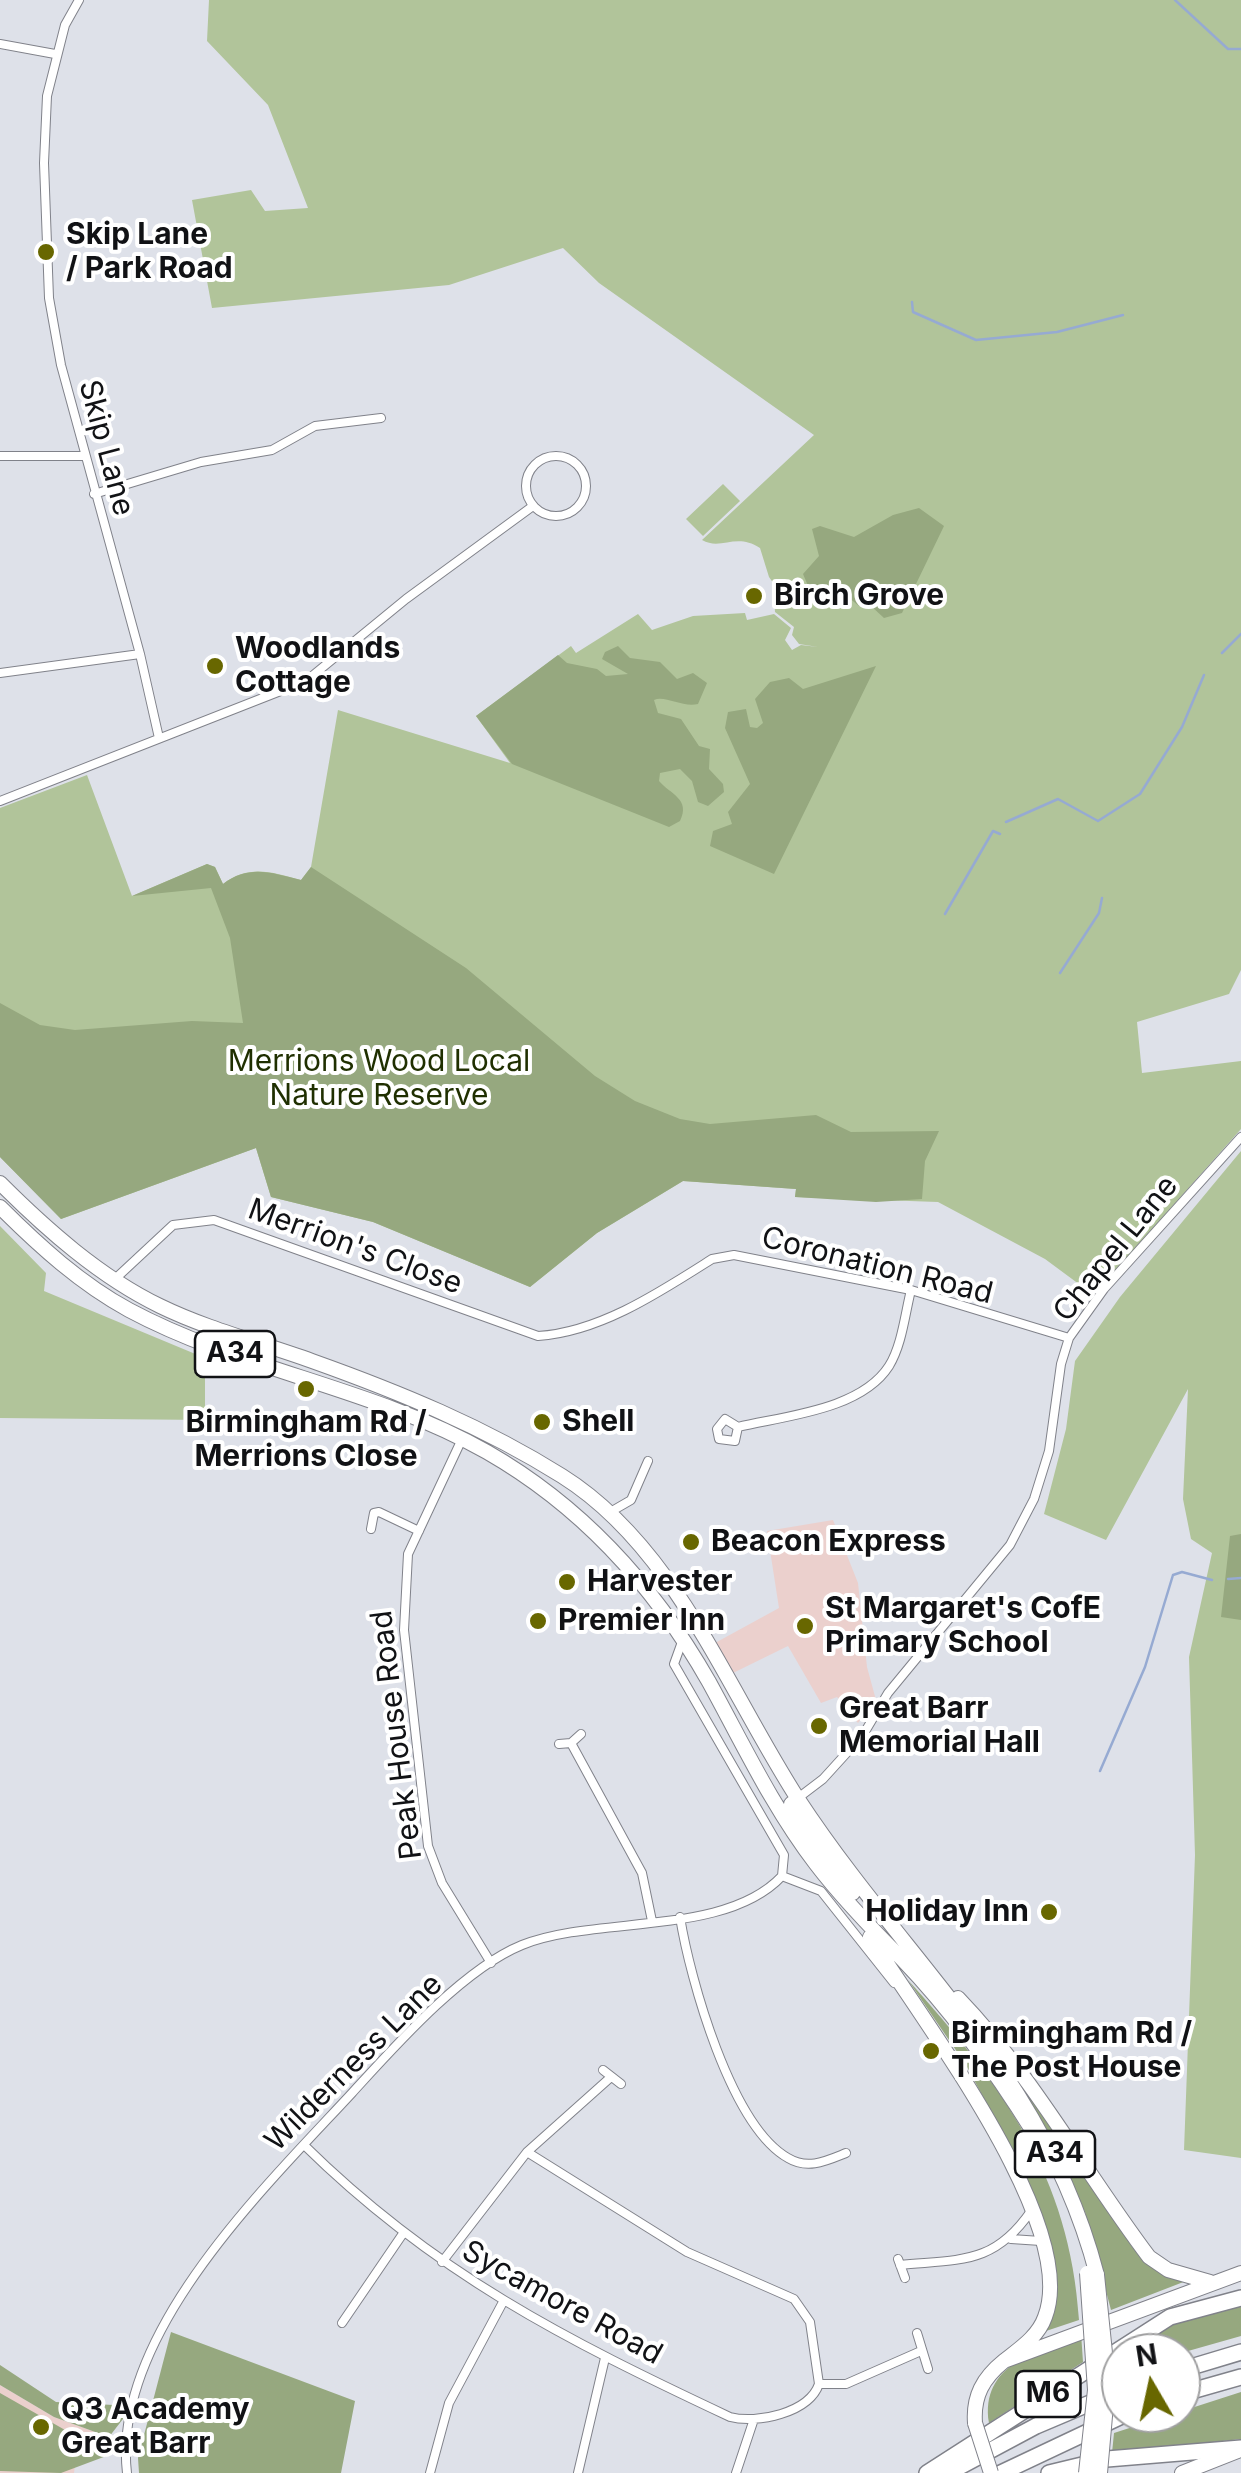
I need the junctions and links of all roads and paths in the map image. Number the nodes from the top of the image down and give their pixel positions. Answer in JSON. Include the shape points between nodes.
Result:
{"nodes":[{"id":1,"x":79,"y":0,"type":"edge"},
{"id":2,"x":0,"y":44,"type":"edge"},
{"id":3,"x":56,"y":54,"type":"junction"},
{"id":4,"x":381,"y":418,"type":"dead end"},
{"id":5,"x":0,"y":456,"type":"edge"},
{"id":6,"x":84,"y":456,"type":"junction"},
{"id":7,"x":94,"y":494,"type":"junction"},
{"id":8,"x":533,"y":506,"type":"junction"},
{"id":9,"x":140,"y":654,"type":"junction"},
{"id":10,"x":0,"y":673,"type":"edge"},
{"id":11,"x":159,"y":738,"type":"junction"},
{"id":12,"x":0,"y":801,"type":"edge"},
{"id":13,"x":1241,"y":1136,"type":"edge"},
{"id":14,"x":0,"y":1183,"type":"edge"},
{"id":15,"x":0,"y":1208,"type":"edge"},
{"id":16,"x":111,"y":1276,"type":"junction"},
{"id":17,"x":96,"y":1288,"type":"junction"},
{"id":18,"x":131,"y":1289,"type":"junction"},
{"id":19,"x":911,"y":1290,"type":"junction"},
{"id":20,"x":122,"y":1306,"type":"junction"},
{"id":21,"x":1043,"y":1332,"type":"junction"},
{"id":22,"x":538,"y":1336,"type":"joint"},
{"id":23,"x":1069,"y":1338,"type":"junction"},
{"id":24,"x":1064,"y":1353,"type":"junction"},
{"id":25,"x":738,"y":1427,"type":"dead end"},
{"id":26,"x":462,"y":1440,"type":"junction"},
{"id":27,"x":648,"y":1461,"type":"dead end"},
{"id":28,"x":612,"y":1511,"type":"junction"},
{"id":29,"x":624,"y":1524,"type":"junction"},
{"id":30,"x":371,"y":1529,"type":"dead end"},
{"id":31,"x":419,"y":1531,"type":"junction"},
{"id":32,"x":632,"y":1570,"type":"junction"},
{"id":33,"x":648,"y":1591,"type":"junction"},
{"id":34,"x":683,"y":1639,"type":"junction"},
{"id":35,"x":581,"y":1734,"type":"dead end"},
{"id":36,"x":572,"y":1743,"type":"junction"},
{"id":37,"x":559,"y":1744,"type":"dead end"},
{"id":38,"x":798,"y":1798,"type":"junction"},
{"id":39,"x":782,"y":1876,"type":"junction"},
{"id":40,"x":851,"y":1905,"type":"junction"},
{"id":41,"x":680,"y":1917,"type":"junction"},
{"id":42,"x":652,"y":1922,"type":"junction"},
{"id":43,"x":908,"y":1958,"type":"junction"},
{"id":44,"x":491,"y":1963,"type":"junction"},
{"id":45,"x":904,"y":1992,"type":"junction"},
{"id":46,"x":620,"y":2084,"type":"dead end"},
{"id":47,"x":304,"y":2144,"type":"junction"},
{"id":48,"x":528,"y":2152,"type":"junction"},
{"id":49,"x":846,"y":2153,"type":"dead end"},
{"id":50,"x":1031,"y":2211,"type":"junction"},
{"id":51,"x":402,"y":2235,"type":"junction"},
{"id":52,"x":1011,"y":2239,"type":"junction"},
{"id":53,"x":1041,"y":2241,"type":"junction"},
{"id":54,"x":442,"y":2262,"type":"junction"},
{"id":55,"x":1092,"y":2274,"type":"junction"},
{"id":56,"x":1241,"y":2274,"type":"edge"},
{"id":57,"x":905,"y":2278,"type":"dead end"},
{"id":58,"x":1210,"y":2282,"type":"junction"},
{"id":59,"x":1241,"y":2298,"type":"edge"},
{"id":60,"x":503,"y":2302,"type":"junction"},
{"id":61,"x":342,"y":2323,"type":"dead end"},
{"id":62,"x":917,"y":2332,"type":"dead end"},
{"id":63,"x":922,"y":2351,"type":"junction"},
{"id":64,"x":1241,"y":2352,"type":"edge"},
{"id":65,"x":605,"y":2358,"type":"junction"},
{"id":66,"x":1004,"y":2361,"type":"junction"},
{"id":67,"x":1201,"y":2364,"type":"edge"},
{"id":68,"x":928,"y":2369,"type":"dead end"},
{"id":69,"x":1241,"y":2377,"type":"edge"},
{"id":70,"x":819,"y":2384,"type":"junction"},
{"id":71,"x":1201,"y":2388,"type":"edge"},
{"id":72,"x":1101,"y":2398,"type":"edge"},
{"id":73,"x":752,"y":2422,"type":"junction"},
{"id":74,"x":1101,"y":2426,"type":"edge"},
{"id":75,"x":1241,"y":2449,"type":"edge"},
{"id":76,"x":127,"y":2473,"type":"edge"},
{"id":77,"x":430,"y":2473,"type":"edge"},
{"id":78,"x":578,"y":2473,"type":"edge"},
{"id":79,"x":736,"y":2473,"type":"edge"},
{"id":80,"x":927,"y":2473,"type":"edge"},
{"id":81,"x":948,"y":2473,"type":"edge"},
{"id":82,"x":991,"y":2473,"type":"edge"},
{"id":83,"x":1001,"y":2473,"type":"edge"},
{"id":84,"x":1049,"y":2473,"type":"edge"},
{"id":85,"x":1086,"y":2473,"type":"edge"},
{"id":86,"x":1100,"y":2473,"type":"edge"},
{"id":87,"x":1182,"y":2473,"type":"edge"}],
"edges":[{"from":1,"to":3,"type":"street","name":"Skip Lane"},
{"from":2,"to":3,"type":"street"},
{"from":3,"to":6,"type":"street","name":"Skip Lane","via":[[44,163],[49,298]]},
{"from":4,"to":7,"type":"street","via":[[315,426],[272,450],[201,462]]},
{"from":5,"to":6,"type":"street"},
{"from":6,"to":7,"type":"street","name":"Skip Lane"},
{"from":7,"to":9,"type":"street","name":"Skip Lane"},
{"from":8,"to":8,"type":"street","via":[[526,488],[538,462],[557,456],[582,470],[586,490],[569,514],[550,516]]},
{"from":8,"to":11,"type":"street","via":[[306,680]]},
{"from":9,"to":10,"type":"street"},
{"from":9,"to":11,"type":"street","name":"Skip Lane"},
{"from":11,"to":12,"type":"street"},
{"from":13,"to":23,"type":"street","name":"Chapel Lane","via":[[1104,1289]]},
{"from":14,"to":16,"type":"highway","number":"A34"},
{"from":15,"to":17,"type":"highway","number":"A34"},
{"from":16,"to":17,"type":"highway"},
{"from":16,"to":18,"type":"highway","number":"A34"},
{"from":16,"to":22,"type":"street","name":"Merrion's Close","via":[[173,1225],[214,1220]]},
{"from":17,"to":20,"type":"highway","number":"A34"},
{"from":18,"to":20,"type":"highway"},
{"from":18,"to":28,"type":"highway","number":"A34","via":[[160,1306],[465,1422]]},
{"from":19,"to":21,"type":"street","name":"Coronation Road"},
{"from":19,"to":22,"type":"street","name":"Coronation Road","via":[[734,1256],[712,1260],[594,1323]]},
{"from":19,"to":25,"type":"street","via":[[888,1367],[861,1390],[826,1407]]},
{"from":20,"to":26,"type":"highway","number":"A34"},
{"from":21,"to":23,"type":"street","name":"Coronation Road"},
{"from":21,"to":24,"type":"street","name":"Coronation Road"},
{"from":23,"to":24,"type":"street","name":"Chapel Lane"},
{"from":24,"to":38,"type":"street","name":"Chapel Lane","via":[[1049,1450],[1010,1545],[888,1692],[863,1735]]},
{"from":26,"to":31,"type":"street","name":"Peak House Road"},
{"from":26,"to":32,"type":"highway","number":"A34","via":[[546,1492]]},
{"from":27,"to":28,"type":"street","via":[[631,1500]]},
{"from":28,"to":29,"type":"highway","number":"A34"},
{"from":28,"to":32,"type":"highway","via":[[601,1522]]},
{"from":29,"to":33,"type":"highway","via":[[652,1576]]},
{"from":29,"to":38,"type":"highway","number":"A34","via":[[661,1568]]},
{"from":30,"to":31,"type":"street","via":[[380,1512]]},
{"from":31,"to":44,"type":"street","name":"Peak House Road","via":[[402,1597],[428,1846],[442,1883]]},
{"from":32,"to":33,"type":"highway","number":"A34"},
{"from":33,"to":34,"type":"highway","number":"A34"},
{"from":34,"to":39,"type":"street","via":[[674,1664],[784,1855]]},
{"from":34,"to":40,"type":"highway","number":"A34","via":[[774,1801]]},
{"from":35,"to":36,"type":"street"},
{"from":36,"to":37,"type":"street"},
{"from":36,"to":42,"type":"street","via":[[642,1873]]},
{"from":38,"to":43,"type":"highway","number":"A34"},
{"from":39,"to":41,"type":"street","name":"Wilderness Lane","via":[[742,1902]]},
{"from":39,"to":45,"type":"street","via":[[822,1890]]},
{"from":40,"to":43,"type":"highway","number":"A34"},
{"from":40,"to":45,"type":"highway"},
{"from":41,"to":42,"type":"street","name":"Wilderness Lane"},
{"from":41,"to":49,"type":"street","via":[[702,2010],[754,2123],[789,2160],[814,2166]]},
{"from":42,"to":44,"type":"street","name":"Wilderness Lane","via":[[548,1937]]},
{"from":43,"to":45,"type":"highway"},
{"from":43,"to":55,"type":"highway","number":"A34","via":[[1038,2141]]},
{"from":43,"to":58,"type":"highway","via":[[997,2038],[1149,2257]]},
{"from":44,"to":47,"type":"street","name":"Wilderness Lane","via":[[428,2014]]},
{"from":45,"to":50,"type":"highway","via":[[985,2111]]},
{"from":46,"to":48,"type":"street","via":[[607,2074]]},
{"from":47,"to":51,"type":"street","name":"Sycamore Road"},
{"from":47,"to":76,"type":"street","name":"Wilderness Lane","via":[[222,2236],[169,2319],[130,2414]]},
{"from":48,"to":54,"type":"street"},
{"from":48,"to":70,"type":"street","via":[[688,2252],[794,2299],[810,2322]]},
{"from":50,"to":52,"type":"street"},
{"from":50,"to":53,"type":"highway"},
{"from":51,"to":54,"type":"street","name":"Sycamore Road"},
{"from":51,"to":61,"type":"street"},
{"from":52,"to":53,"type":"street"},
{"from":52,"to":57,"type":"street","via":[[980,2256],[899,2262]]},
{"from":53,"to":66,"type":"highway","via":[[1050,2294],[1046,2316]]},
{"from":54,"to":60,"type":"street","name":"Sycamore Road"},
{"from":55,"to":85,"type":"highway","number":"A34","bridge":true,"via":[[1094,2390]]},
{"from":55,"to":86,"type":"highway","number":"A34","bridge":true,"via":[[1108,2382]]},
{"from":56,"to":58,"type":"highway"},
{"from":58,"to":66,"type":"highway"},
{"from":59,"to":80,"type":"highway","number":"M6","via":[[1170,2317]]},
{"from":60,"to":65,"type":"street","name":"Sycamore Road"},
{"from":60,"to":77,"type":"street","via":[[455,2389]]},
{"from":62,"to":63,"type":"street"},
{"from":63,"to":68,"type":"street"},
{"from":63,"to":70,"type":"street","via":[[846,2384]]},
{"from":64,"to":67,"type":"highway"},
{"from":65,"to":73,"type":"street","name":"Sycamore Road"},
{"from":65,"to":78,"type":"street"},
{"from":66,"to":82,"type":"highway","bridge":true,"via":[[984,2380],[976,2401],[975,2423]]},
{"from":69,"to":71,"type":"highway"},
{"from":70,"to":73,"type":"street","via":[[810,2400]]},
{"from":72,"to":81,"type":"highway","number":"M6"},
{"from":73,"to":79,"type":"street"},
{"from":74,"to":83,"type":"highway","number":"M6"},
{"from":75,"to":84,"type":"highway","via":[[1107,2459]]},
{"from":75,"to":87,"type":"highway"}]}
